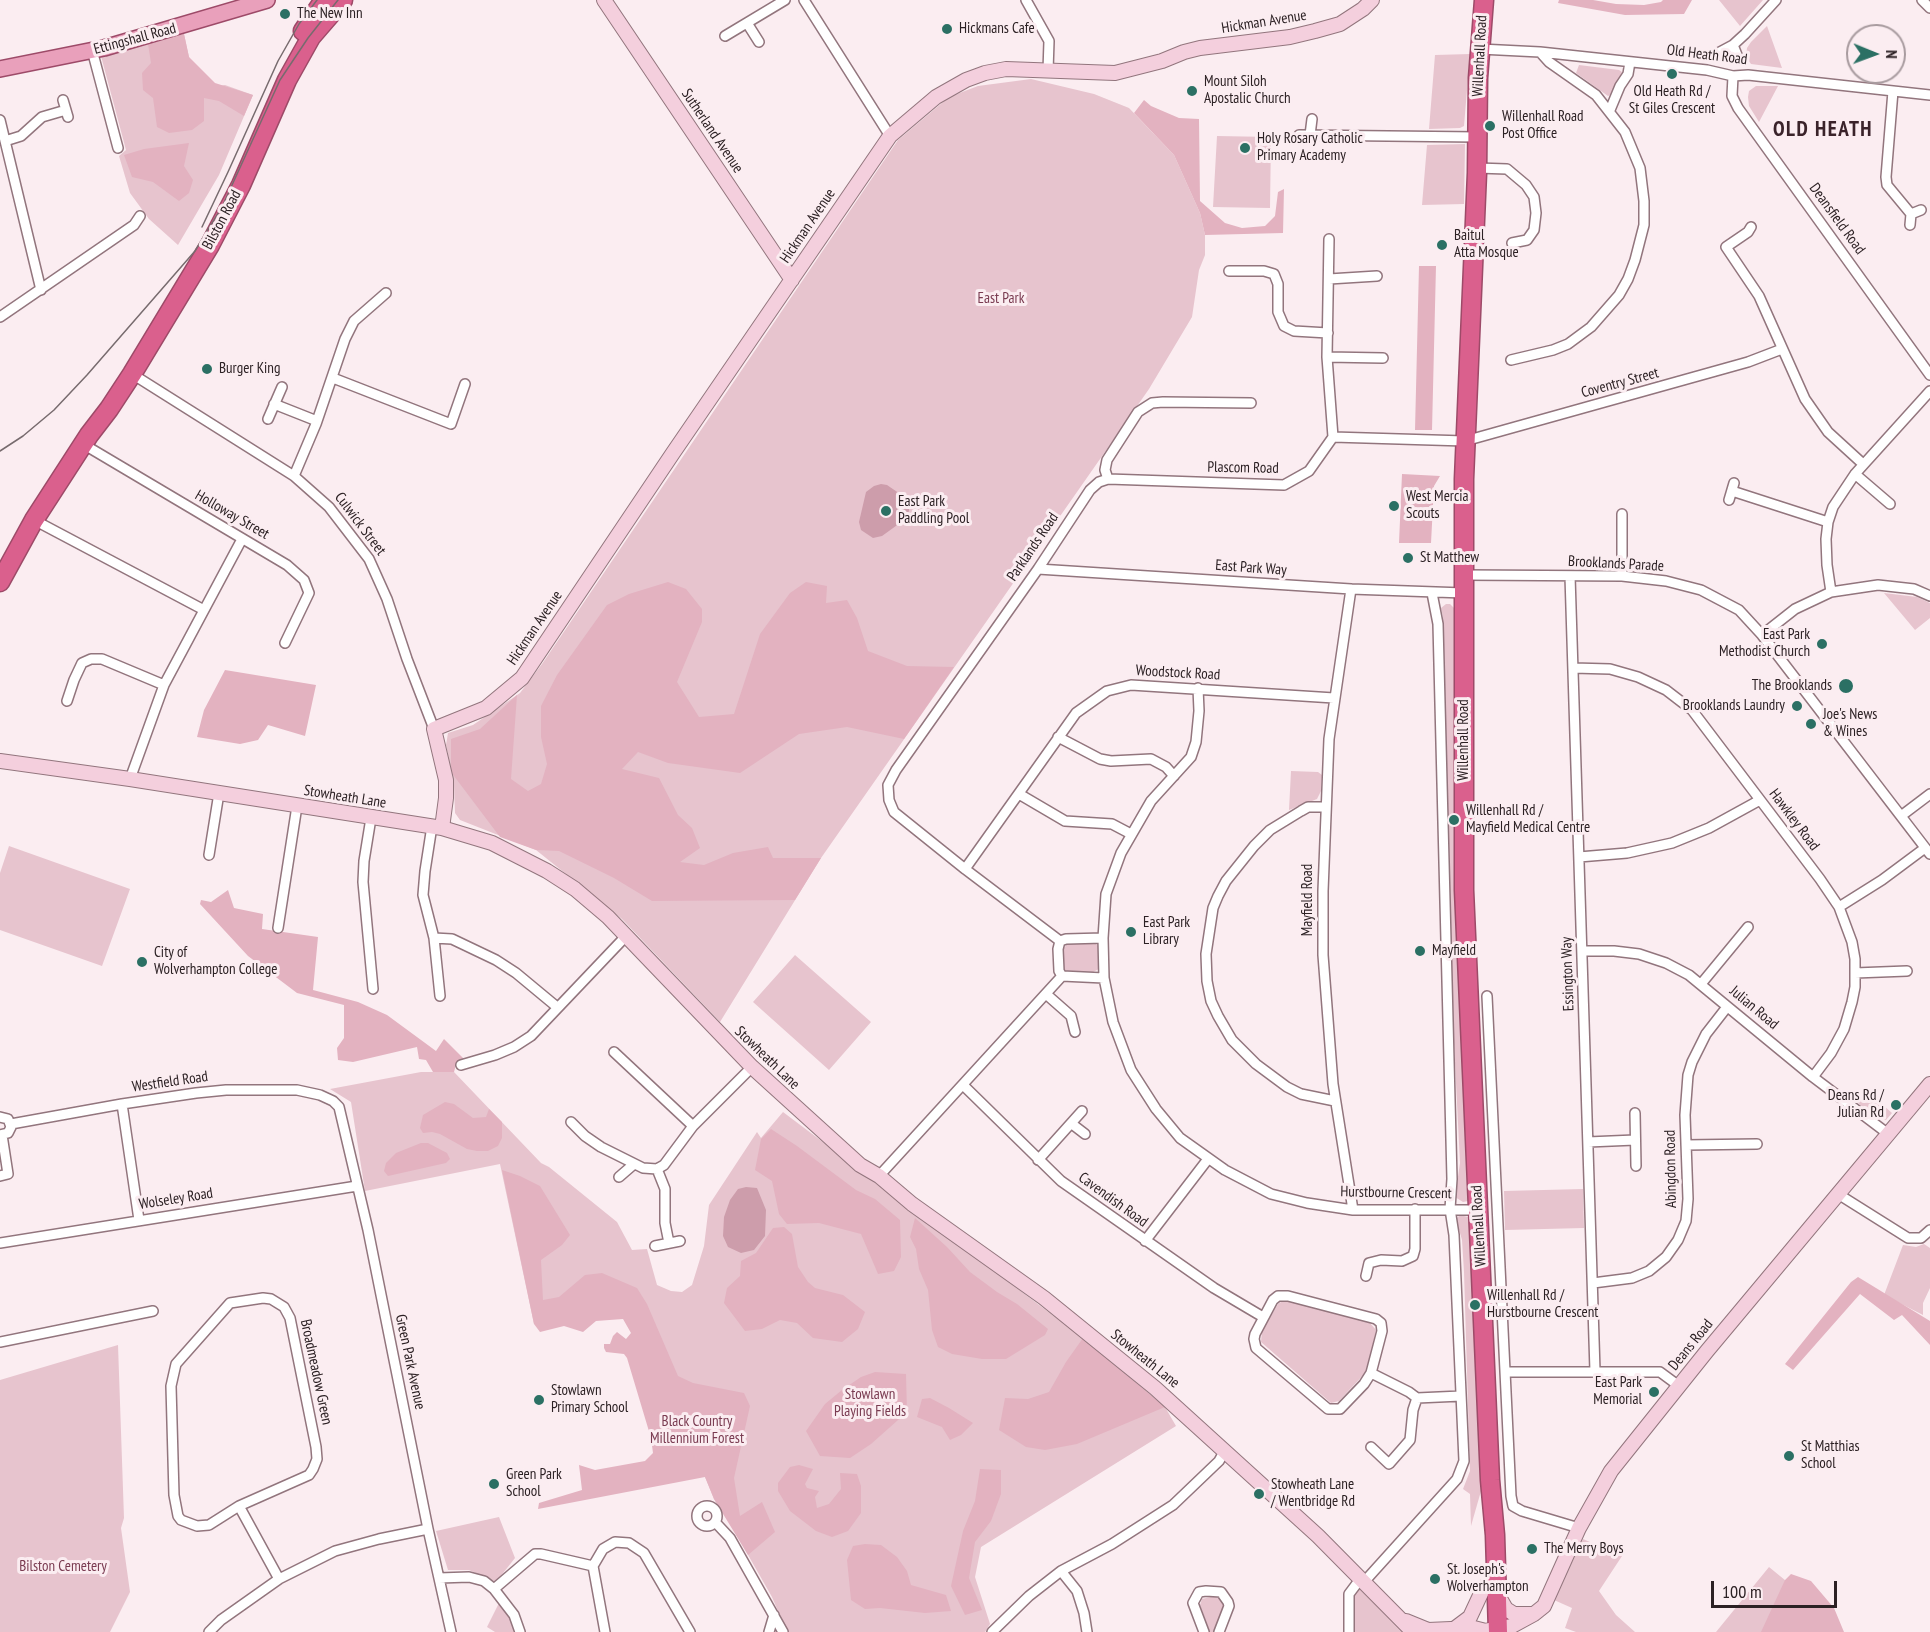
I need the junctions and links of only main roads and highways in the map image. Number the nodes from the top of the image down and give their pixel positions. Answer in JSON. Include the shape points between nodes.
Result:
{"nodes":[{"id":1,"x":267,"y":0,"type":"edge"},
{"id":2,"x":1484,"y":0,"type":"edge"},
{"id":3,"x":329,"y":3,"type":"edge"},
{"id":4,"x":0,"y":69,"type":"edge"},
{"id":5,"x":0,"y":582,"type":"edge"},
{"id":6,"x":1489,"y":1631,"type":"edge"}],
"edges":[{"from":1,"to":4,"type":"main road","name":"Ettingshall Road","via":[[92,50]]},
{"from":2,"to":6,"type":"highway","name":"Willenhall Road","via":[[1465,441],[1464,890],[1479,1029],[1478,1210],[1496,1535]]},
{"from":3,"to":5,"type":"highway","name":"Bilston Road","via":[[285,63],[234,175],[177,285]]}]}
